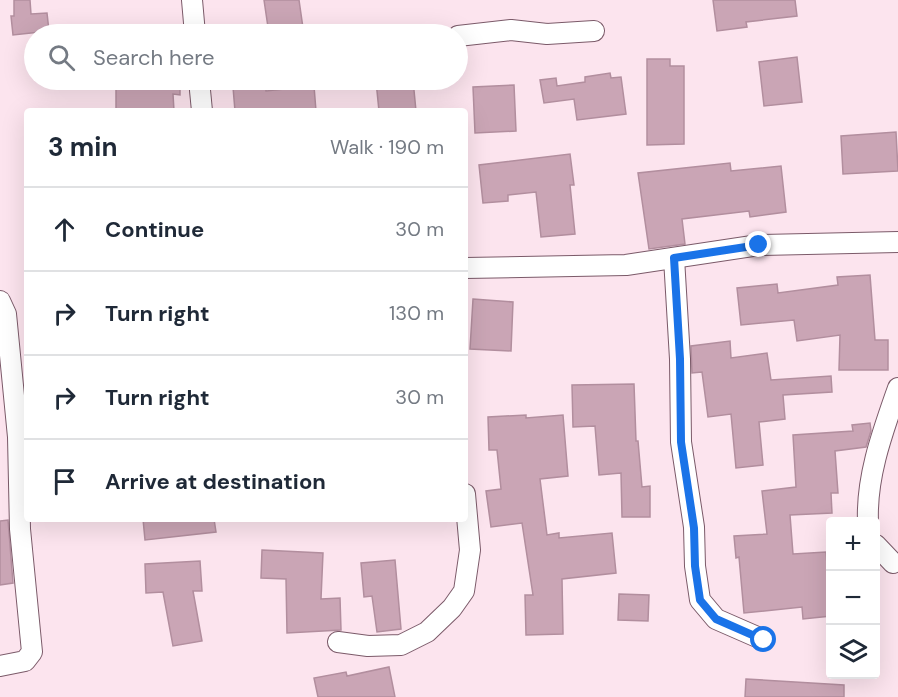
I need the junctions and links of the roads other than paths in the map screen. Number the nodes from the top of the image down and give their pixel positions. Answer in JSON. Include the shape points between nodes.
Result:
{"nodes":[{"id":1,"x":192,"y":0,"type":"edge"},
{"id":2,"x":194,"y":24,"type":"edge"},
{"id":3,"x":594,"y":31,"type":"dead end"},
{"id":4,"x":468,"y":35,"type":"edge"},
{"id":5,"x":200,"y":90,"type":"edge"},
{"id":6,"x":202,"y":108,"type":"edge"},
{"id":7,"x":898,"y":242,"type":"edge"},
{"id":8,"x":674,"y":258,"type":"junction"},
{"id":9,"x":468,"y":268,"type":"edge"},
{"id":10,"x":0,"y":301,"type":"edge"},
{"id":11,"x":898,"y":388,"type":"edge"},
{"id":12,"x":868,"y":517,"type":"edge"},
{"id":13,"x":468,"y":522,"type":"edge"},
{"id":14,"x":880,"y":550,"type":"edge"},
{"id":15,"x":893,"y":563,"type":"dead end"},
{"id":16,"x":764,"y":640,"type":"dead end"},
{"id":17,"x":339,"y":642,"type":"dead end"},
{"id":18,"x":0,"y":666,"type":"edge"}],
"edges":[{"from":1,"to":2,"type":"street"},
{"from":3,"to":4,"type":"street","via":[[547,34],[511,30]]},
{"from":5,"to":6,"type":"street"},
{"from":7,"to":8,"type":"street","via":[[759,245]]},
{"from":8,"to":9,"type":"street","via":[[626,265]]},
{"from":8,"to":16,"type":"street","via":[[681,442],[700,600],[716,619]]},
{"from":10,"to":18,"type":"street","via":[[6,314],[18,437],[20,529],[32,652],[25,661]]},
{"from":11,"to":12,"type":"street","via":[[872,474]]},
{"from":13,"to":17,"type":"street","via":[[470,550],[464,591],[427,632],[402,645]]},
{"from":14,"to":15,"type":"street"}]}
